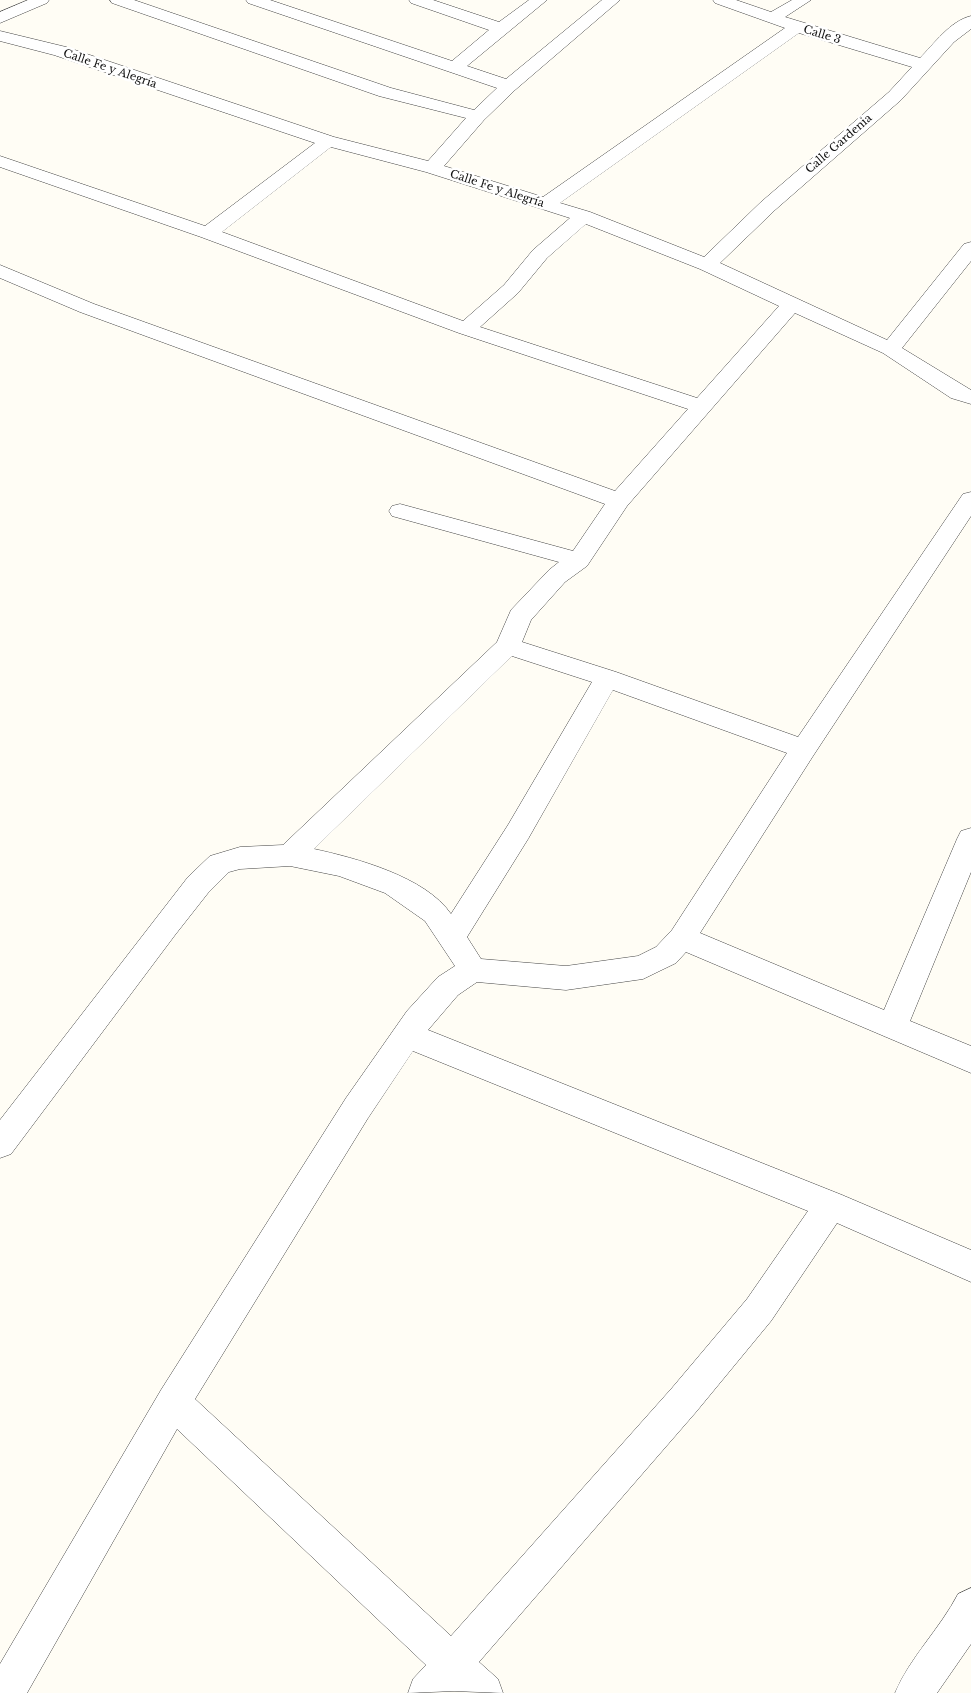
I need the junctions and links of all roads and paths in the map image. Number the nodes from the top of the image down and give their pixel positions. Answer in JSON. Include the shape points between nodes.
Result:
{"nodes":[{"id":1,"x":41,"y":0,"type":"edge"},
{"id":2,"x":118,"y":0,"type":"edge"},
{"id":3,"x":254,"y":0,"type":"edge"},
{"id":4,"x":417,"y":0,"type":"edge"},
{"id":5,"x":539,"y":0,"type":"edge"},
{"id":6,"x":612,"y":0,"type":"edge"},
{"id":7,"x":721,"y":0,"type":"edge"},
{"id":8,"x":803,"y":0,"type":"edge"},
{"id":9,"x":0,"y":18,"type":"edge"},
{"id":10,"x":773,"y":18,"type":"junction"},
{"id":11,"x":971,"y":21,"type":"edge"},
{"id":12,"x":797,"y":27,"type":"junction"},
{"id":13,"x":501,"y":28,"type":"junction"},
{"id":14,"x":0,"y":36,"type":"edge"},
{"id":15,"x":924,"y":65,"type":"junction"},
{"id":16,"x":456,"y":67,"type":"junction"},
{"id":17,"x":509,"y":86,"type":"junction"},
{"id":18,"x":478,"y":116,"type":"junction"},
{"id":19,"x":328,"y":142,"type":"junction"},
{"id":20,"x":0,"y":161,"type":"edge"},
{"id":21,"x":432,"y":168,"type":"junction"},
{"id":22,"x":546,"y":204,"type":"junction"},
{"id":23,"x":583,"y":216,"type":"junction"},
{"id":24,"x":208,"y":233,"type":"junction"},
{"id":25,"x":971,"y":248,"type":"edge"},
{"id":26,"x":706,"y":265,"type":"junction"},
{"id":27,"x":0,"y":271,"type":"edge"},
{"id":28,"x":791,"y":305,"type":"junction"},
{"id":29,"x":466,"y":329,"type":"junction"},
{"id":30,"x":890,"y":349,"type":"junction"},
{"id":31,"x":971,"y":398,"type":"edge"},
{"id":32,"x":702,"y":406,"type":"junction"},
{"id":33,"x":971,"y":499,"type":"edge"},
{"id":34,"x":619,"y":501,"type":"junction"},
{"id":35,"x":400,"y":511,"type":"dead end"},
{"id":36,"x":579,"y":560,"type":"junction"},
{"id":37,"x":508,"y":646,"type":"junction"},
{"id":38,"x":607,"y":678,"type":"junction"},
{"id":39,"x":804,"y":749,"type":"junction"},
{"id":40,"x":971,"y":838,"type":"edge"},
{"id":41,"x":290,"y":855,"type":"junction"},
{"id":42,"x":452,"y":937,"type":"junction"},
{"id":43,"x":682,"y":938,"type":"junction"},
{"id":44,"x":473,"y":970,"type":"junction"},
{"id":45,"x":892,"y":1027,"type":"junction"},
{"id":46,"x":407,"y":1035,"type":"junction"},
{"id":47,"x":971,"y":1060,"type":"edge"},
{"id":48,"x":0,"y":1144,"type":"edge"},
{"id":49,"x":831,"y":1205,"type":"junction"},
{"id":50,"x":971,"y":1266,"type":"edge"},
{"id":51,"x":173,"y":1402,"type":"junction"},
{"id":52,"x":971,"y":1607,"type":"edge"},
{"id":53,"x":452,"y":1663,"type":"junction"},
{"id":54,"x":5,"y":1693,"type":"edge"},
{"id":55,"x":427,"y":1693,"type":"edge"},
{"id":56,"x":484,"y":1693,"type":"edge"},
{"id":57,"x":914,"y":1693,"type":"edge"}],
"edges":[{"from":1,"to":9,"type":"street"},
{"from":2,"to":18,"type":"street","via":[[385,92]]},
{"from":3,"to":16,"type":"street"},
{"from":4,"to":13,"type":"street"},
{"from":5,"to":13,"type":"street"},
{"from":6,"to":17,"type":"street"},
{"from":7,"to":10,"type":"street","name":"Calle 3"},
{"from":8,"to":10,"type":"street"},
{"from":10,"to":12,"type":"street","name":"Calle 3"},
{"from":11,"to":15,"type":"street","name":"Calle Gardenia","via":[[948,38]]},
{"from":12,"to":15,"type":"street","name":"Calle 3"},
{"from":12,"to":22,"type":"street"},
{"from":13,"to":16,"type":"street"},
{"from":14,"to":19,"type":"street","name":"Calle Fe y Alegría","via":[[60,51]]},
{"from":15,"to":26,"type":"street","name":"Calle Gardenia","via":[[895,96]]},
{"from":16,"to":17,"type":"street"},
{"from":17,"to":18,"type":"street"},
{"from":18,"to":21,"type":"street"},
{"from":19,"to":21,"type":"street","name":"Calle Fe y Alegría"},
{"from":19,"to":24,"type":"street"},
{"from":20,"to":24,"type":"street"},
{"from":21,"to":22,"type":"street","name":"Calle Fe y Alegría"},
{"from":22,"to":23,"type":"street","name":"Calle Fe y Alegría"},
{"from":23,"to":26,"type":"street","name":"Calle Fe y Alegría"},
{"from":23,"to":29,"type":"street","via":[[540,254],[512,289]]},
{"from":24,"to":29,"type":"street"},
{"from":25,"to":30,"type":"street"},
{"from":26,"to":28,"type":"street","name":"Calle Fe y Alegría"},
{"from":27,"to":34,"type":"street","via":[[87,308]]},
{"from":28,"to":30,"type":"street","name":"Calle Fe y Alegría"},
{"from":28,"to":32,"type":"street"},
{"from":29,"to":32,"type":"street"},
{"from":30,"to":31,"type":"street","name":"Calle Fe y Alegría"},
{"from":32,"to":34,"type":"street"},
{"from":33,"to":39,"type":"street"},
{"from":34,"to":36,"type":"street"},
{"from":35,"to":36,"type":"street"},
{"from":36,"to":37,"type":"street","via":[[557,576],[520,616]]},
{"from":37,"to":38,"type":"street"},
{"from":37,"to":41,"type":"street"},
{"from":38,"to":39,"type":"street"},
{"from":38,"to":42,"type":"street","via":[[518,832]]},
{"from":39,"to":43,"type":"street"},
{"from":40,"to":45,"type":"street"},
{"from":41,"to":42,"type":"street","via":[[341,866],[395,885],[435,913]]},
{"from":41,"to":48,"type":"street","via":[[240,858],[220,864],[198,885]]},
{"from":42,"to":44,"type":"street"},
{"from":43,"to":44,"type":"street","via":[[666,955],[643,966],[609,972],[566,978]]},
{"from":43,"to":45,"type":"street"},
{"from":44,"to":46,"type":"street","via":[[448,986]]},
{"from":45,"to":47,"type":"street"},
{"from":46,"to":49,"type":"street"},
{"from":46,"to":51,"type":"street","via":[[357,1108]]},
{"from":49,"to":50,"type":"street"},
{"from":49,"to":53,"type":"street","via":[[760,1310]]},
{"from":51,"to":53,"type":"street"},
{"from":51,"to":54,"type":"street"},
{"from":52,"to":57,"type":"street"},
{"from":53,"to":55,"type":"street"},
{"from":53,"to":56,"type":"street"}]}
